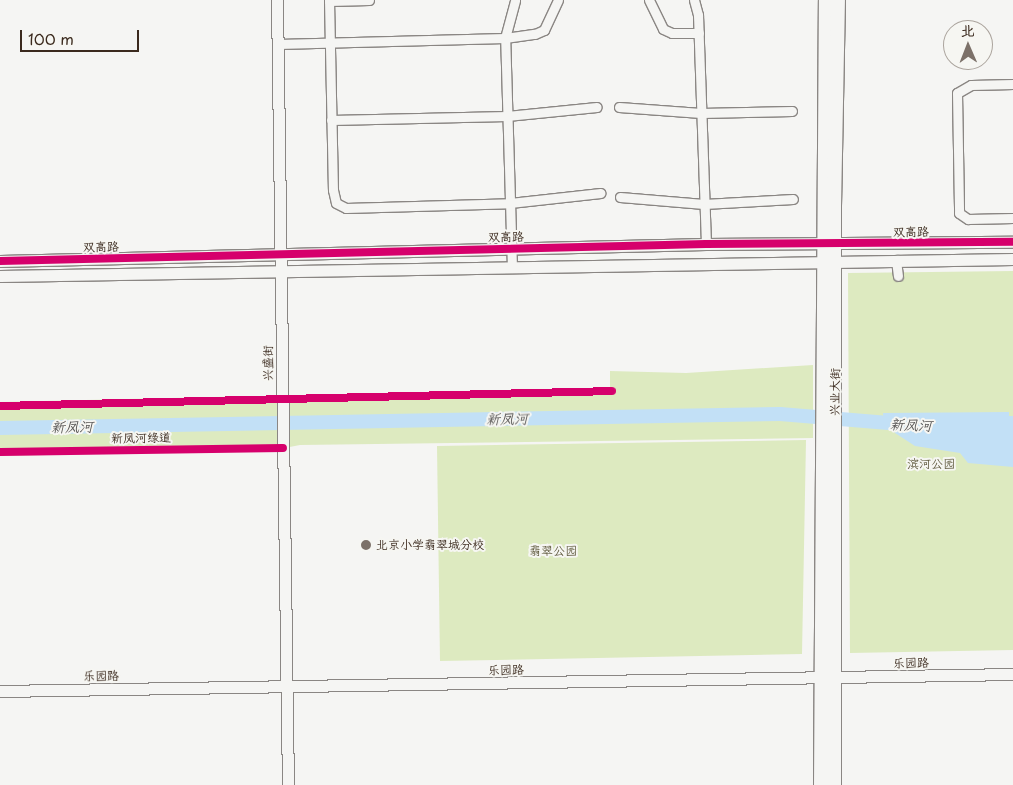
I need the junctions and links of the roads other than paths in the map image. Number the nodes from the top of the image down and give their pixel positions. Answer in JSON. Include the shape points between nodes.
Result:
{"nodes":[{"id":1,"x":277,"y":0,"type":"edge"},
{"id":2,"x":329,"y":0,"type":"edge"},
{"id":3,"x":369,"y":0,"type":"edge"},
{"id":4,"x":514,"y":0,"type":"edge"},
{"id":5,"x":558,"y":0,"type":"edge"},
{"id":6,"x":648,"y":0,"type":"edge"},
{"id":7,"x":694,"y":0,"type":"edge"},
{"id":8,"x":826,"y":0,"type":"edge"},
{"id":9,"x":838,"y":0,"type":"edge"},
{"id":10,"x":699,"y":33,"type":"junction"},
{"id":11,"x":505,"y":38,"type":"junction"},
{"id":12,"x":330,"y":43,"type":"junction"},
{"id":13,"x":278,"y":44,"type":"junction"},
{"id":14,"x":1013,"y":84,"type":"edge"},
{"id":15,"x":597,"y":107,"type":"dead end"},
{"id":16,"x":619,"y":107,"type":"dead end"},
{"id":17,"x":792,"y":111,"type":"dead end"},
{"id":18,"x":701,"y":113,"type":"junction"},
{"id":19,"x":507,"y":116,"type":"junction"},
{"id":20,"x":331,"y":120,"type":"junction"},
{"id":21,"x":600,"y":194,"type":"dead end"},
{"id":22,"x":620,"y":198,"type":"dead end"},
{"id":23,"x":793,"y":199,"type":"dead end"},
{"id":24,"x":510,"y":203,"type":"junction"},
{"id":25,"x":704,"y":204,"type":"junction"},
{"id":26,"x":1013,"y":218,"type":"edge"},
{"id":27,"x":1013,"y":242,"type":"edge"},
{"id":28,"x":706,"y":244,"type":"junction"},
{"id":29,"x":829,"y":244,"type":"junction"},
{"id":30,"x":512,"y":248,"type":"junction"},
{"id":31,"x":281,"y":254,"type":"junction"},
{"id":32,"x":1013,"y":259,"type":"edge"},
{"id":33,"x":896,"y":260,"type":"junction"},
{"id":34,"x":0,"y":261,"type":"edge"},
{"id":35,"x":830,"y":261,"type":"junction"},
{"id":36,"x":512,"y":268,"type":"junction"},
{"id":37,"x":281,"y":272,"type":"junction"},
{"id":38,"x":0,"y":276,"type":"edge"},
{"id":39,"x":898,"y":276,"type":"dead end"},
{"id":40,"x":1013,"y":674,"type":"edge"},
{"id":41,"x":829,"y":678,"type":"junction"},
{"id":42,"x":286,"y":688,"type":"junction"},
{"id":43,"x":0,"y":691,"type":"edge"},
{"id":44,"x":288,"y":785,"type":"edge"},
{"id":45,"x":821,"y":785,"type":"edge"},
{"id":46,"x":834,"y":785,"type":"edge"}],
"edges":[{"from":1,"to":13,"type":"street","name":"兴盛街"},
{"from":2,"to":3,"type":"street"},
{"from":2,"to":12,"type":"street"},
{"from":4,"to":11,"type":"street"},
{"from":5,"to":11,"type":"street","via":[[544,30]]},
{"from":6,"to":10,"type":"street","via":[[663,29],[672,33]]},
{"from":7,"to":10,"type":"street"},
{"from":8,"to":29,"type":"main road","name":"兴业大街"},
{"from":9,"to":29,"type":"main road","name":"兴业大街"},
{"from":10,"to":18,"type":"street"},
{"from":11,"to":12,"type":"street"},
{"from":11,"to":19,"type":"street"},
{"from":12,"to":13,"type":"street"},
{"from":12,"to":20,"type":"street"},
{"from":13,"to":31,"type":"street","name":"兴盛街"},
{"from":14,"to":26,"type":"street","via":[[971,85],[958,93],[959,213],[968,219]]},
{"from":15,"to":19,"type":"street"},
{"from":16,"to":18,"type":"street"},
{"from":17,"to":18,"type":"street"},
{"from":18,"to":25,"type":"street"},
{"from":19,"to":20,"type":"street"},
{"from":19,"to":24,"type":"street"},
{"from":20,"to":24,"type":"street","via":[[332,190],[336,204],[346,208]]},
{"from":21,"to":24,"type":"street"},
{"from":22,"to":25,"type":"street"},
{"from":23,"to":25,"type":"street"},
{"from":24,"to":30,"type":"street"},
{"from":25,"to":28,"type":"street"},
{"from":27,"to":29,"type":"street","name":"双高路"},
{"from":28,"to":29,"type":"street","name":"双高路"},
{"from":28,"to":30,"type":"street","name":"双高路"},
{"from":29,"to":35,"type":"main road","name":"兴业大街"},
{"from":30,"to":31,"type":"street","name":"双高路"},
{"from":30,"to":36,"type":"street"},
{"from":31,"to":34,"type":"street","name":"双高路"},
{"from":31,"to":37,"type":"street","name":"兴盛街"},
{"from":32,"to":33,"type":"street"},
{"from":33,"to":35,"type":"street"},
{"from":33,"to":39,"type":"street"},
{"from":35,"to":36,"type":"street"},
{"from":35,"to":41,"type":"main road","name":"兴业大街"},
{"from":36,"to":37,"type":"street"},
{"from":37,"to":38,"type":"street"},
{"from":37,"to":42,"type":"street","name":"兴盛街"},
{"from":40,"to":41,"type":"street","name":"乐园路"},
{"from":41,"to":42,"type":"street","name":"乐园路"},
{"from":41,"to":45,"type":"main road","name":"兴业大街"},
{"from":41,"to":46,"type":"main road","name":"兴业大街"},
{"from":42,"to":43,"type":"street","name":"乐园路"},
{"from":42,"to":44,"type":"street","name":"兴盛街"}]}
